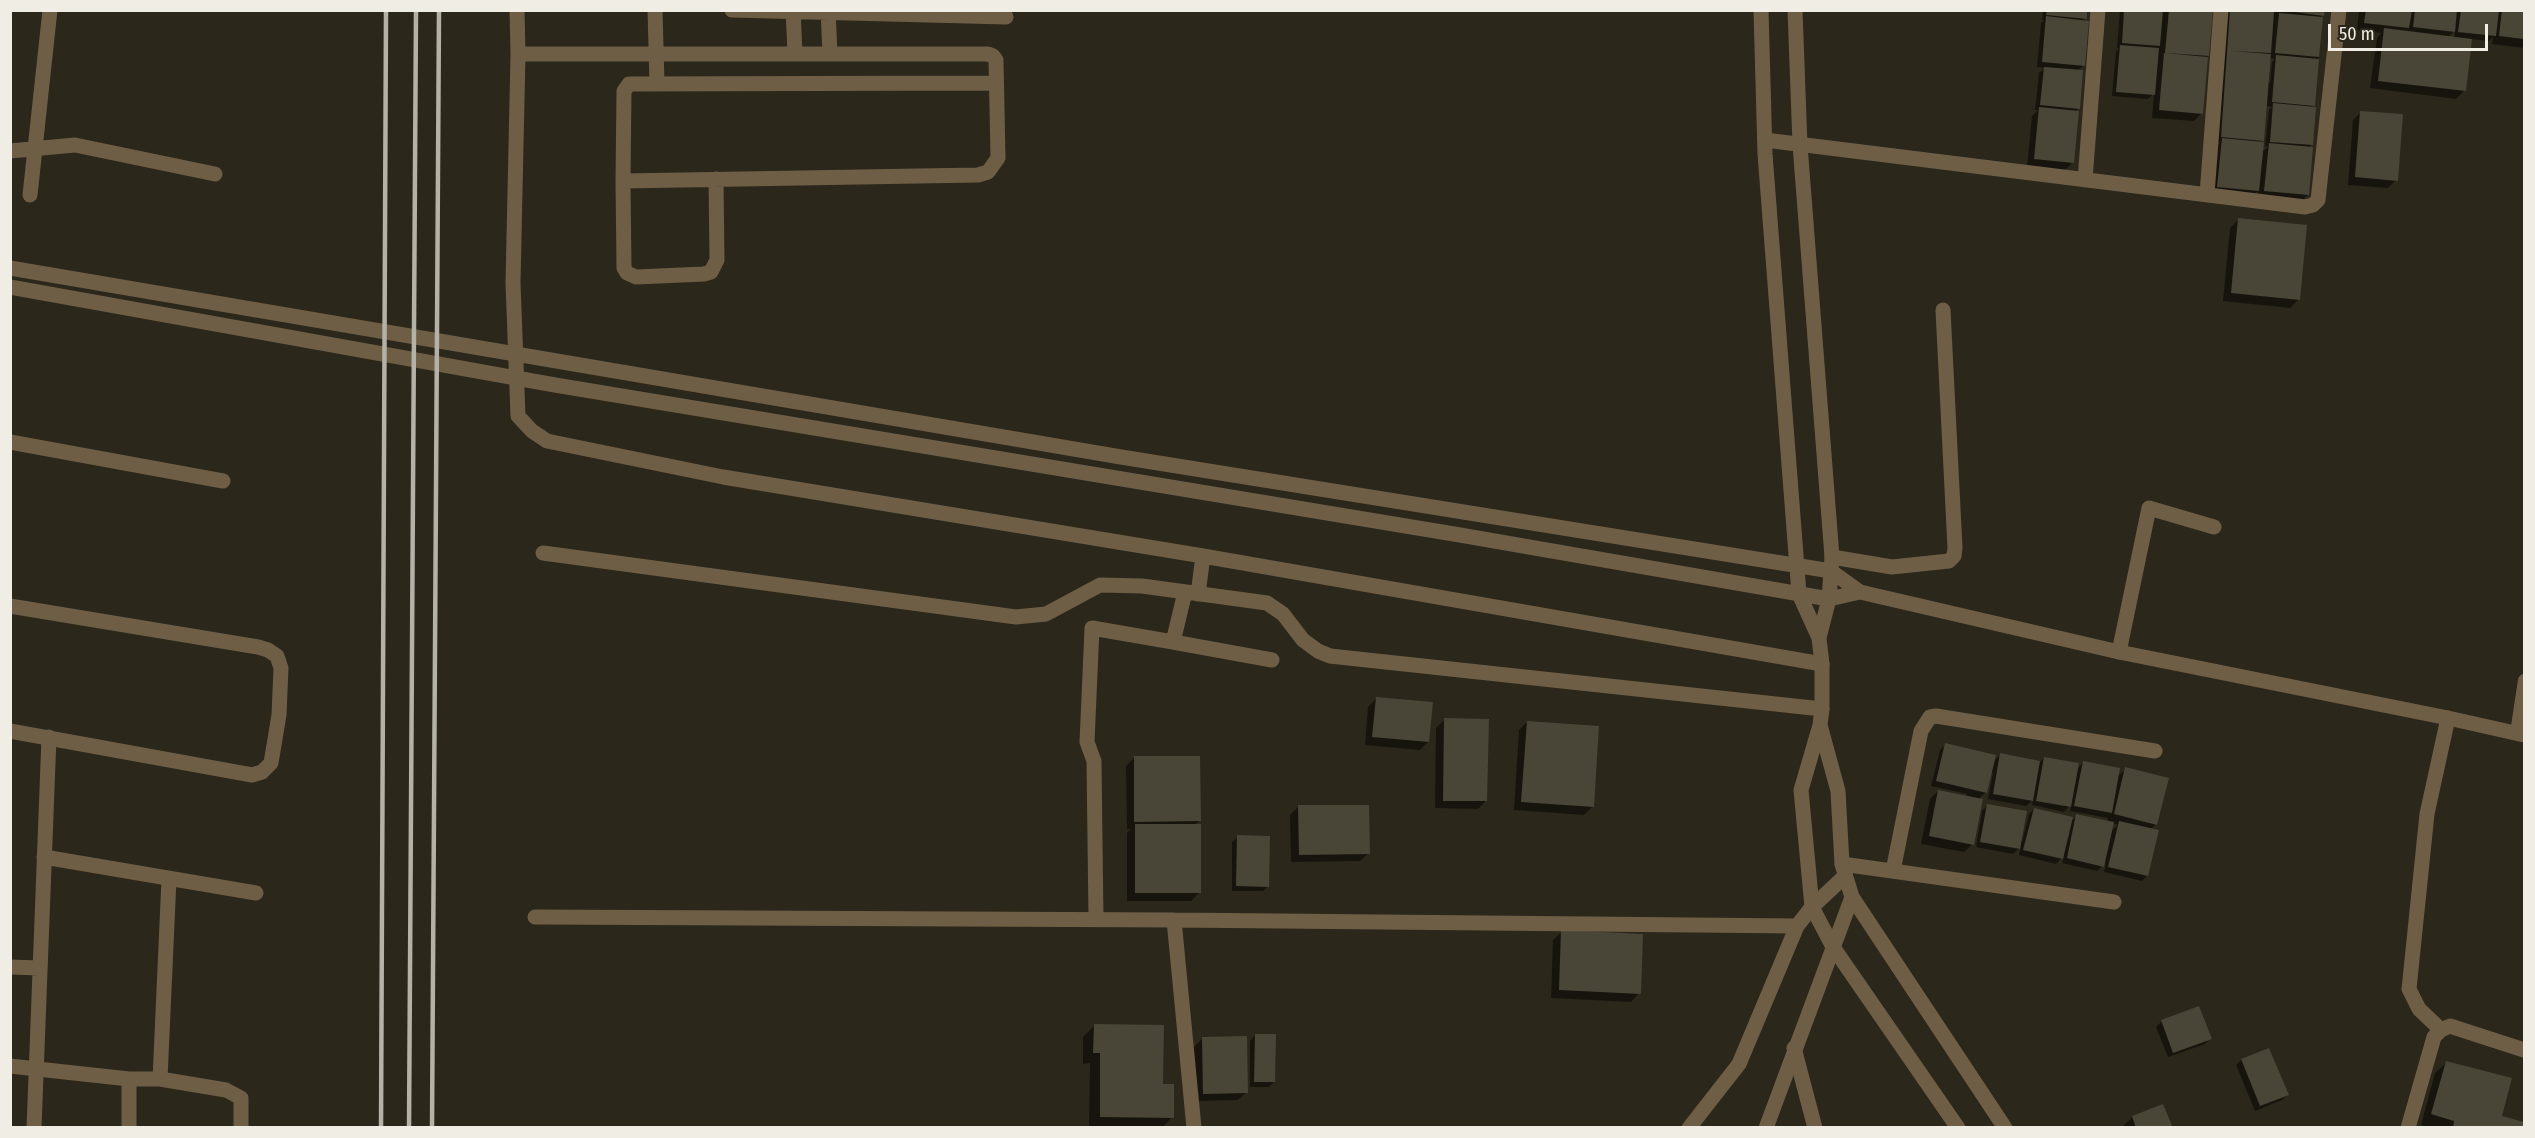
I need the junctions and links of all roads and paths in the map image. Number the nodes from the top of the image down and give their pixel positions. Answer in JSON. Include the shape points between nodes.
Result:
{"nodes":[{"id":1,"x":50,"y":10,"type":"edge"},
{"id":2,"x":517,"y":10,"type":"edge"},
{"id":3,"x":655,"y":10,"type":"edge"},
{"id":4,"x":732,"y":10,"type":"edge"},
{"id":5,"x":1761,"y":10,"type":"edge"},
{"id":6,"x":1795,"y":10,"type":"edge"},
{"id":7,"x":2098,"y":10,"type":"edge"},
{"id":8,"x":2221,"y":10,"type":"edge"},
{"id":9,"x":2339,"y":10,"type":"edge"},
{"id":10,"x":793,"y":11,"type":"edge"},
{"id":11,"x":828,"y":12,"type":"edge"},
{"id":12,"x":949,"y":13,"type":"edge"},
{"id":13,"x":1006,"y":17,"type":"dead end"},
{"id":14,"x":795,"y":53,"type":"junction"},
{"id":15,"x":518,"y":54,"type":"junction"},
{"id":16,"x":656,"y":54,"type":"junction"},
{"id":17,"x":830,"y":54,"type":"junction"},
{"id":18,"x":996,"y":83,"type":"junction"},
{"id":19,"x":657,"y":84,"type":"junction"},
{"id":20,"x":1765,"y":140,"type":"junction"},
{"id":21,"x":1800,"y":145,"type":"junction"},
{"id":22,"x":34,"y":150,"type":"junction"},
{"id":23,"x":10,"y":151,"type":"edge"},
{"id":24,"x":215,"y":174,"type":"dead end"},
{"id":25,"x":716,"y":179,"type":"junction"},
{"id":26,"x":2085,"y":180,"type":"junction"},
{"id":27,"x":623,"y":181,"type":"junction"},
{"id":28,"x":2207,"y":194,"type":"junction"},
{"id":29,"x":30,"y":195,"type":"dead end"},
{"id":30,"x":10,"y":268,"type":"edge"},
{"id":31,"x":10,"y":287,"type":"edge"},
{"id":32,"x":1943,"y":310,"type":"dead end"},
{"id":33,"x":10,"y":442,"type":"edge"},
{"id":34,"x":223,"y":481,"type":"dead end"},
{"id":35,"x":2214,"y":527,"type":"dead end"},
{"id":36,"x":543,"y":553,"type":"dead end"},
{"id":37,"x":1203,"y":556,"type":"junction"},
{"id":38,"x":1831,"y":564,"type":"junction"},
{"id":39,"x":1797,"y":565,"type":"junction"},
{"id":40,"x":1860,"y":592,"type":"junction"},
{"id":41,"x":1191,"y":593,"type":"junction"},
{"id":42,"x":1799,"y":594,"type":"junction"},
{"id":43,"x":1829,"y":599,"type":"junction"},
{"id":44,"x":10,"y":606,"type":"edge"},
{"id":45,"x":1819,"y":638,"type":"junction"},
{"id":46,"x":1173,"y":642,"type":"junction"},
{"id":47,"x":2119,"y":652,"type":"junction"},
{"id":48,"x":1272,"y":660,"type":"dead end"},
{"id":49,"x":1822,"y":664,"type":"junction"},
{"id":50,"x":2524,"y":680,"type":"edge"},
{"id":51,"x":1822,"y":709,"type":"junction"},
{"id":52,"x":2448,"y":718,"type":"junction"},
{"id":53,"x":1820,"y":725,"type":"junction"},
{"id":54,"x":10,"y":731,"type":"edge"},
{"id":55,"x":2520,"y":734,"type":"edge"},
{"id":56,"x":49,"y":737,"type":"junction"},
{"id":57,"x":2155,"y":751,"type":"dead end"},
{"id":58,"x":44,"y":857,"type":"junction"},
{"id":59,"x":1843,"y":870,"type":"junction"},
{"id":60,"x":1893,"y":871,"type":"junction"},
{"id":61,"x":169,"y":879,"type":"junction"},
{"id":62,"x":256,"y":893,"type":"dead end"},
{"id":63,"x":1852,"y":897,"type":"junction"},
{"id":64,"x":2114,"y":902,"type":"dead end"},
{"id":65,"x":1812,"y":907,"type":"junction"},
{"id":66,"x":535,"y":917,"type":"dead end"},
{"id":67,"x":1096,"y":919,"type":"junction"},
{"id":68,"x":1174,"y":920,"type":"junction"},
{"id":69,"x":1797,"y":926,"type":"junction"},
{"id":70,"x":1833,"y":947,"type":"junction"},
{"id":71,"x":10,"y":967,"type":"edge"},
{"id":72,"x":40,"y":968,"type":"junction"},
{"id":73,"x":2441,"y":1030,"type":"junction"},
{"id":74,"x":1794,"y":1048,"type":"junction"},
{"id":75,"x":2524,"y":1050,"type":"edge"},
{"id":76,"x":10,"y":1066,"type":"edge"},
{"id":77,"x":36,"y":1067,"type":"junction"},
{"id":78,"x":129,"y":1079,"type":"junction"},
{"id":79,"x":160,"y":1079,"type":"junction"},
{"id":80,"x":34,"y":1128,"type":"edge"},
{"id":81,"x":129,"y":1128,"type":"edge"},
{"id":82,"x":241,"y":1128,"type":"edge"},
{"id":83,"x":1194,"y":1128,"type":"edge"},
{"id":84,"x":1689,"y":1128,"type":"edge"},
{"id":85,"x":1766,"y":1128,"type":"edge"},
{"id":86,"x":1815,"y":1128,"type":"edge"},
{"id":87,"x":1958,"y":1128,"type":"edge"},
{"id":88,"x":2005,"y":1128,"type":"edge"},
{"id":89,"x":2408,"y":1128,"type":"edge"}],
"edges":[{"from":1,"to":22,"type":"street"},
{"from":2,"to":15,"type":"street"},
{"from":3,"to":16,"type":"street"},
{"from":4,"to":10,"type":"street"},
{"from":5,"to":20,"type":"street"},
{"from":6,"to":21,"type":"street"},
{"from":7,"to":26,"type":"street"},
{"from":8,"to":28,"type":"street"},
{"from":9,"to":28,"type":"street","via":[[2318,200],[2305,207]]},
{"from":10,"to":11,"type":"street"},
{"from":10,"to":14,"type":"street"},
{"from":11,"to":12,"type":"street"},
{"from":11,"to":17,"type":"street"},
{"from":12,"to":13,"type":"street"},
{"from":14,"to":16,"type":"street"},
{"from":14,"to":17,"type":"street"},
{"from":15,"to":16,"type":"street"},
{"from":15,"to":37,"type":"street","via":[[513,283],[518,416],[532,431],[563,446],[723,477]]},
{"from":16,"to":19,"type":"street"},
{"from":17,"to":18,"type":"street","via":[[988,54],[996,60]]},
{"from":18,"to":19,"type":"street"},
{"from":18,"to":25,"type":"street","via":[[998,158],[988,172]]},
{"from":19,"to":27,"type":"street","via":[[629,84],[624,91]]},
{"from":20,"to":21,"type":"street"},
{"from":20,"to":39,"type":"street"},
{"from":21,"to":26,"type":"street"},
{"from":21,"to":38,"type":"street"},
{"from":22,"to":23,"type":"street"},
{"from":22,"to":24,"type":"street","via":[[75,145]]},
{"from":22,"to":29,"type":"street"},
{"from":25,"to":27,"type":"street"},
{"from":25,"to":27,"type":"street","via":[[717,260],[711,272],[636,277],[624,268]]},
{"from":26,"to":28,"type":"street"},
{"from":30,"to":39,"type":"street","via":[[1109,455]]},
{"from":31,"to":42,"type":"street","via":[[555,385]]},
{"from":32,"to":38,"type":"street","via":[[1954,556],[1949,561],[1892,567]]},
{"from":33,"to":34,"type":"street"},
{"from":35,"to":47,"type":"street","via":[[2149,508]]},
{"from":36,"to":41,"type":"street","via":[[1016,617],[1046,614],[1100,585]]},
{"from":37,"to":41,"type":"street"},
{"from":37,"to":49,"type":"street"},
{"from":38,"to":39,"type":"street"},
{"from":38,"to":40,"type":"street"},
{"from":38,"to":43,"type":"street"},
{"from":39,"to":42,"type":"street"},
{"from":40,"to":43,"type":"street"},
{"from":40,"to":47,"type":"street"},
{"from":41,"to":46,"type":"street"},
{"from":41,"to":51,"type":"street","via":[[1267,603],[1283,614],[1303,640],[1330,656]]},
{"from":42,"to":43,"type":"street"},
{"from":42,"to":45,"type":"street"},
{"from":43,"to":45,"type":"street"},
{"from":44,"to":56,"type":"street","via":[[258,647],[277,656],[281,668],[271,763],[252,775]]},
{"from":45,"to":49,"type":"street"},
{"from":46,"to":48,"type":"street"},
{"from":46,"to":67,"type":"street","via":[[1092,628],[1087,742],[1094,761]]},
{"from":47,"to":52,"type":"street"},
{"from":49,"to":51,"type":"street"},
{"from":50,"to":55,"type":"lane"},
{"from":51,"to":53,"type":"street"},
{"from":52,"to":55,"type":"street"},
{"from":52,"to":73,"type":"street","via":[[2427,814],[2409,989],[2419,1009]]},
{"from":53,"to":59,"type":"street","via":[[1838,791]]},
{"from":53,"to":65,"type":"street","via":[[1801,790]]},
{"from":54,"to":56,"type":"street"},
{"from":56,"to":58,"type":"street"},
{"from":57,"to":60,"type":"street","via":[[1930,717],[1921,731]]},
{"from":58,"to":61,"type":"street"},
{"from":58,"to":72,"type":"street"},
{"from":59,"to":60,"type":"street"},
{"from":59,"to":63,"type":"street"},
{"from":59,"to":65,"type":"street"},
{"from":60,"to":64,"type":"street"},
{"from":61,"to":62,"type":"street"},
{"from":61,"to":79,"type":"street"},
{"from":63,"to":70,"type":"street"},
{"from":63,"to":88,"type":"street"},
{"from":65,"to":69,"type":"street"},
{"from":65,"to":70,"type":"street"},
{"from":66,"to":67,"type":"street"},
{"from":67,"to":68,"type":"street"},
{"from":68,"to":69,"type":"street"},
{"from":68,"to":83,"type":"street"},
{"from":69,"to":84,"type":"street","via":[[1739,1064]]},
{"from":70,"to":74,"type":"street"},
{"from":70,"to":87,"type":"street"},
{"from":71,"to":72,"type":"street"},
{"from":72,"to":77,"type":"street"},
{"from":73,"to":75,"type":"street","via":[[2450,1026]]},
{"from":73,"to":89,"type":"street","via":[[2433,1037]]},
{"from":74,"to":85,"type":"street"},
{"from":74,"to":86,"type":"street"},
{"from":76,"to":77,"type":"street"},
{"from":77,"to":78,"type":"street"},
{"from":77,"to":80,"type":"street"},
{"from":78,"to":79,"type":"street"},
{"from":78,"to":81,"type":"street"},
{"from":79,"to":82,"type":"street","via":[[226,1090],[241,1098]]}]}
